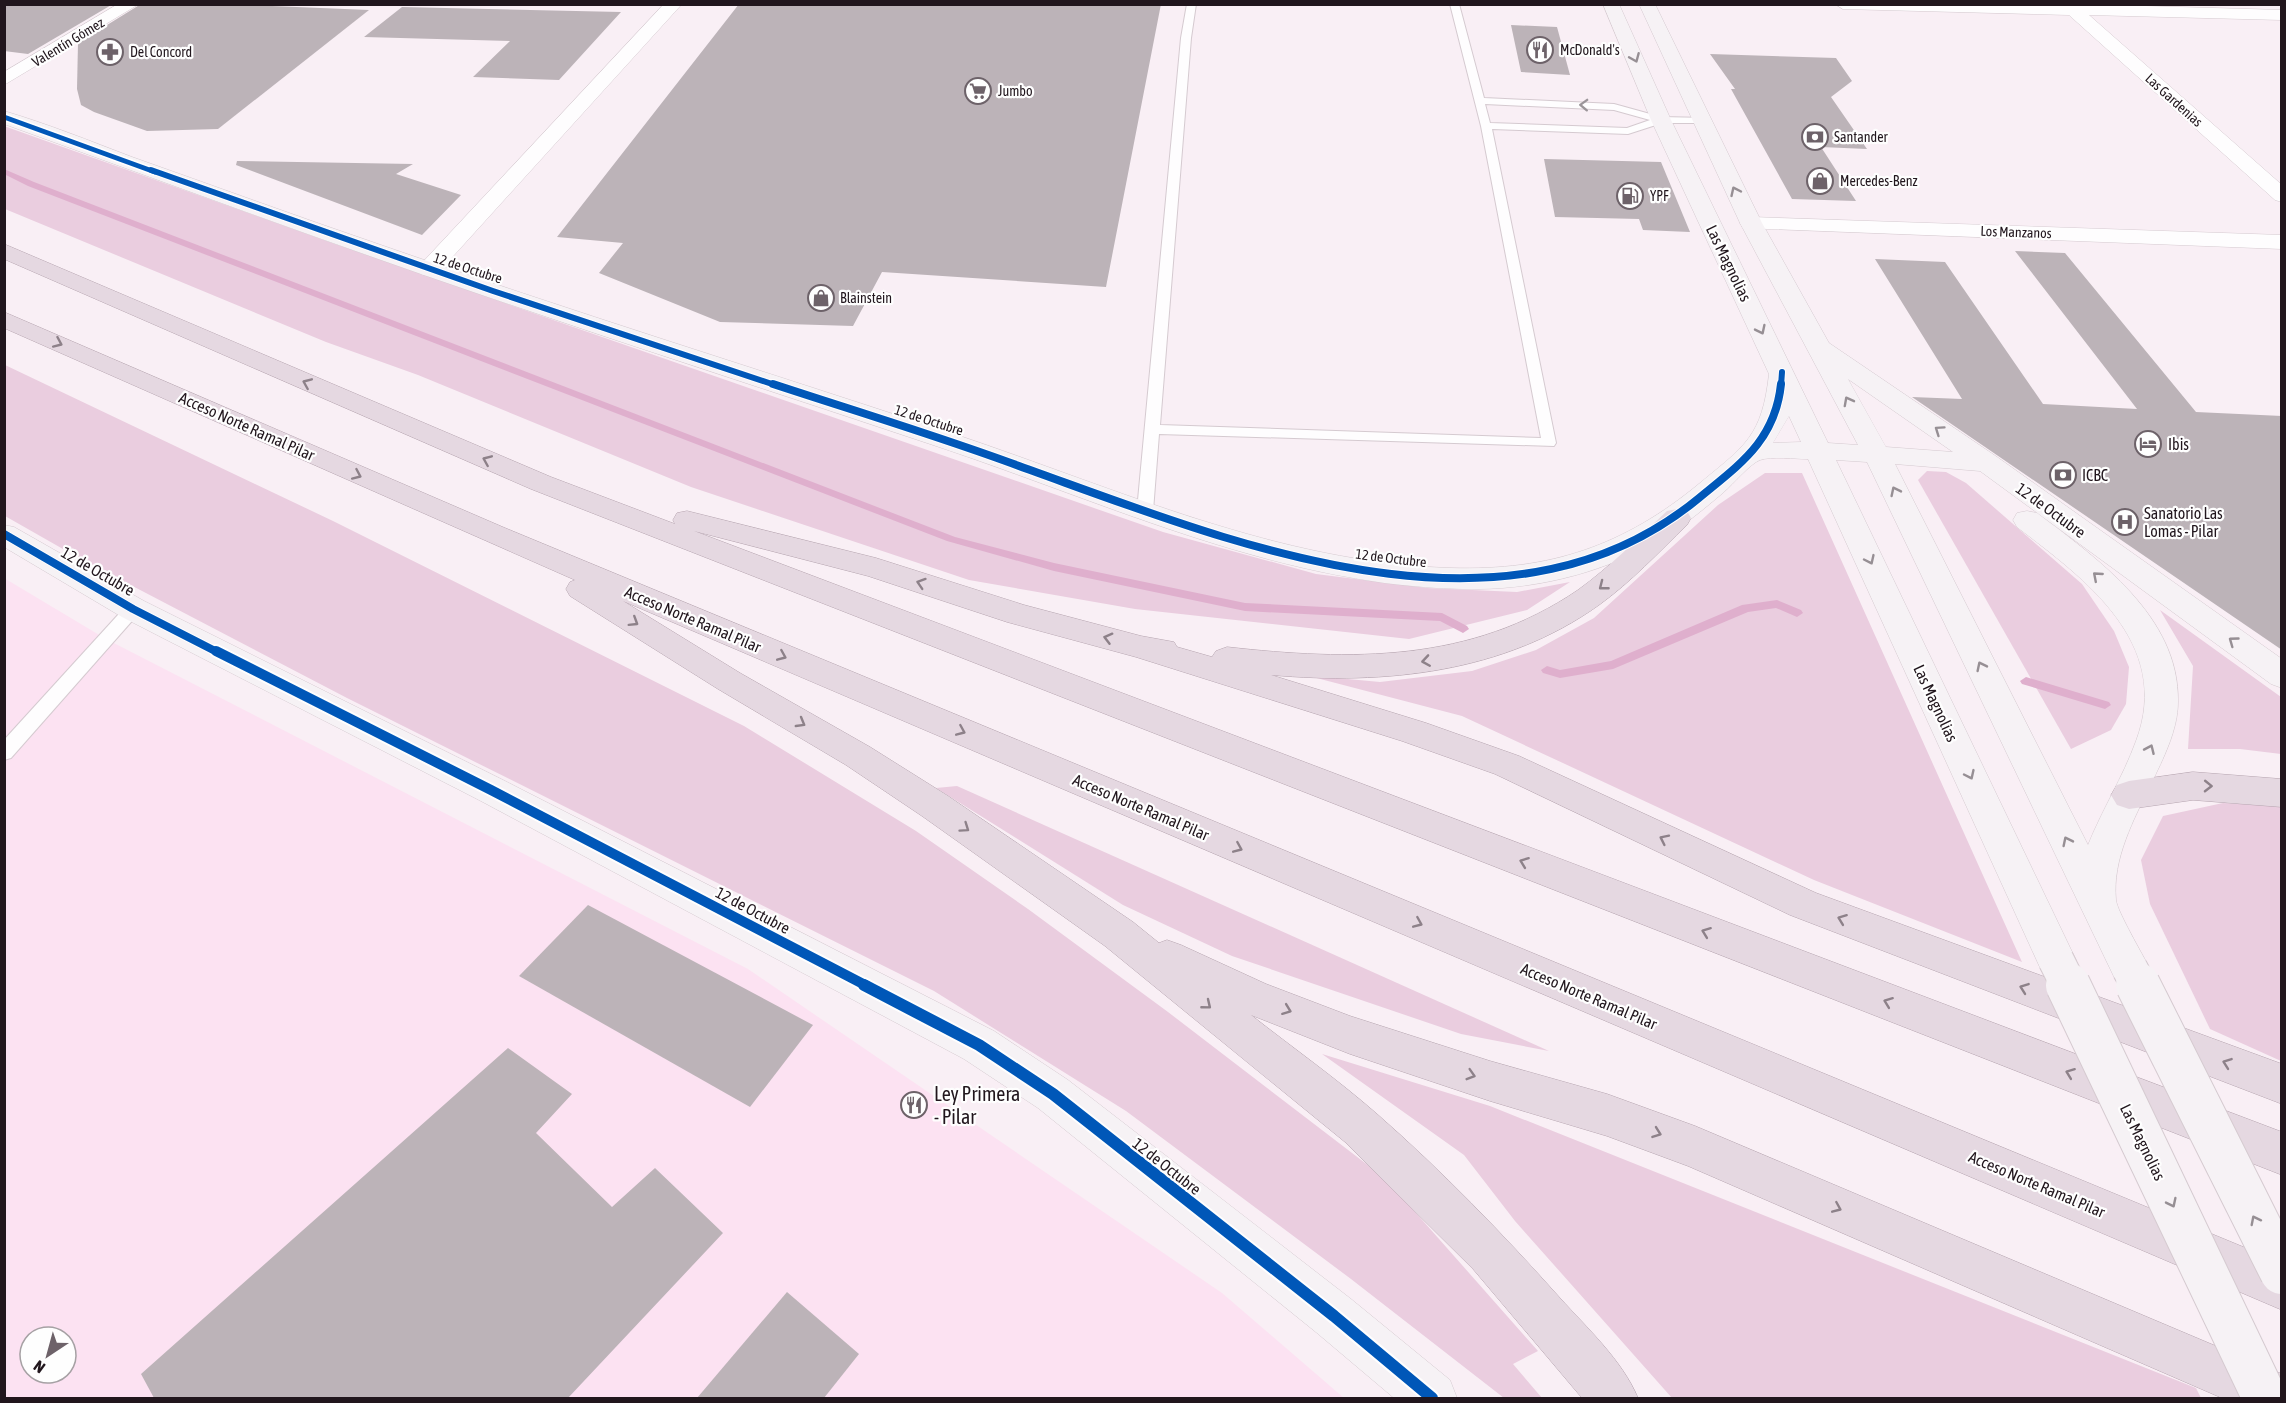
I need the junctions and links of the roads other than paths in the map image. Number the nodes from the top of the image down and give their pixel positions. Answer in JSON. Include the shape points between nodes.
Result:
{"nodes":[{"id":1,"x":131,"y":4,"type":"edge"},
{"id":2,"x":674,"y":4,"type":"edge"},
{"id":3,"x":1192,"y":4,"type":"edge"},
{"id":4,"x":1454,"y":4,"type":"edge"},
{"id":5,"x":1611,"y":4,"type":"edge"},
{"id":6,"x":1647,"y":4,"type":"edge"},
{"id":7,"x":1843,"y":4,"type":"edge"},
{"id":8,"x":2070,"y":7,"type":"edge"},
{"id":9,"x":2282,"y":15,"type":"edge"},
{"id":10,"x":4,"y":80,"type":"edge"},
{"id":11,"x":1479,"y":101,"type":"junction"},
{"id":12,"x":4,"y":117,"type":"edge"},
{"id":13,"x":1661,"y":120,"type":"junction"},
{"id":14,"x":1703,"y":120,"type":"junction"},
{"id":15,"x":1486,"y":126,"type":"junction"},
{"id":16,"x":2282,"y":196,"type":"edge"},
{"id":17,"x":1751,"y":223,"type":"junction"},
{"id":18,"x":4,"y":233,"type":"edge"},
{"id":19,"x":2282,"y":242,"type":"edge"},
{"id":20,"x":4,"y":251,"type":"edge"},
{"id":21,"x":429,"y":269,"type":"junction"},
{"id":22,"x":147,"y":314,"type":"junction"},
{"id":23,"x":4,"y":319,"type":"edge"},
{"id":24,"x":1819,"y":346,"type":"junction"},
{"id":25,"x":1782,"y":372,"type":"junction"},
{"id":26,"x":1152,"y":429,"type":"junction"},
{"id":27,"x":1818,"y":450,"type":"junction"},
{"id":28,"x":1750,"y":452,"type":"junction"},
{"id":29,"x":1876,"y":453,"type":"junction"},
{"id":30,"x":1950,"y":460,"type":"junction"},
{"id":31,"x":1987,"y":463,"type":"junction"},
{"id":32,"x":541,"y":483,"type":"junction"},
{"id":33,"x":1145,"y":511,"type":"junction"},
{"id":34,"x":1677,"y":518,"type":"junction"},
{"id":35,"x":4,"y":534,"type":"edge"},
{"id":36,"x":495,"y":535,"type":"junction"},
{"id":37,"x":133,"y":609,"type":"junction"},
{"id":38,"x":1141,"y":647,"type":"junction"},
{"id":39,"x":2281,"y":675,"type":"edge"},
{"id":40,"x":4,"y":753,"type":"edge"},
{"id":41,"x":2282,"y":793,"type":"edge"},
{"id":42,"x":2129,"y":795,"type":"junction"},
{"id":43,"x":2097,"y":902,"type":"junction"},
{"id":44,"x":1119,"y":934,"type":"junction"},
{"id":45,"x":2282,"y":1084,"type":"edge"},
{"id":46,"x":2282,"y":1154,"type":"edge"},
{"id":47,"x":2282,"y":1272,"type":"edge"},
{"id":48,"x":2282,"y":1287,"type":"edge"},
{"id":49,"x":1432,"y":1398,"type":"edge"},
{"id":50,"x":1613,"y":1398,"type":"edge"},
{"id":51,"x":2265,"y":1398,"type":"edge"},
{"id":52,"x":2281,"y":1398,"type":"edge"}],
"edges":[{"from":1,"to":10,"type":"street","name":"Valentín Gómez"},
{"from":2,"to":21,"type":"street"},
{"from":3,"to":26,"type":"lane"},
{"from":4,"to":11,"type":"lane"},
{"from":5,"to":13,"type":"main road","name":"Las Magnolias","one_way":true},
{"from":6,"to":14,"type":"main road"},
{"from":7,"to":8,"type":"street"},
{"from":8,"to":9,"type":"street"},
{"from":8,"to":16,"type":"street","name":"Las Gardenias"},
{"from":13,"to":11,"type":"lane","one_way":true,"via":[[1614,107]]},
{"from":11,"to":15,"type":"lane"},
{"from":12,"to":21,"type":"main road","name":"12 de Octubre"},
{"from":13,"to":14,"type":"lane"},
{"from":13,"to":15,"type":"lane","via":[[1628,131]]},
{"from":13,"to":25,"type":"main road","name":"Las Magnolias","one_way":true},
{"from":17,"to":14,"type":"main road","one_way":true},
{"from":15,"to":26,"type":"lane","via":[[1549,443]]},
{"from":17,"to":19,"type":"street","name":"Los Manzanos"},
{"from":17,"to":24,"type":"main road"},
{"from":18,"to":22,"type":"highway"},
{"from":20,"to":22,"type":"highway"},
{"from":21,"to":33,"type":"main road","name":"12 de Octubre","via":[[985,453]]},
{"from":32,"to":22,"type":"highway","one_way":true},
{"from":23,"to":36,"type":"highway","name":"Acceso Norte Ramal Pilar","one_way":true},
{"from":29,"to":24,"type":"main road","one_way":true},
{"from":31,"to":24,"type":"main road","name":"12 de Octubre","one_way":true},
{"from":25,"to":27,"type":"main road","name":"Las Magnolias"},
{"from":25,"to":28,"type":"main road","name":"12 de Octubre","via":[[1776,417]]},
{"from":26,"to":33,"type":"lane"},
{"from":27,"to":28,"type":"main road"},
{"from":27,"to":29,"type":"main road"},
{"from":27,"to":51,"type":"main road","name":"Las Magnolias","one_way":true,"bridge":true},
{"from":28,"to":34,"type":"main road","name":"12 de Octubre"},
{"from":29,"to":30,"type":"main road"},
{"from":43,"to":29,"type":"main road","one_way":true},
{"from":30,"to":31,"type":"main road"},
{"from":42,"to":30,"type":"main road","one_way":true,"via":[[2155,738],[2163,693],[2157,663],[2140,628],[2105,583]]},
{"from":39,"to":31,"type":"main road","name":"12 de Octubre","one_way":true},
{"from":38,"to":32,"type":"highway","one_way":true,"via":[[1018,614],[876,568]]},
{"from":46,"to":32,"type":"highway","one_way":true},
{"from":33,"to":34,"type":"main road","name":"12 de Octubre","via":[[1244,543],[1324,562],[1408,575],[1479,579],[1568,567],[1621,549]]},
{"from":34,"to":38,"type":"highway","one_way":true,"via":[[1612,579],[1573,608],[1537,630],[1476,652],[1351,668],[1259,663]]},
{"from":35,"to":37,"type":"main road","name":"12 de Octubre"},
{"from":36,"to":44,"type":"highway","one_way":true,"via":[[729,681],[858,756]]},
{"from":36,"to":48,"type":"highway","name":"Acceso Norte Ramal Pilar","one_way":true},
{"from":37,"to":40,"type":"lane"},
{"from":37,"to":49,"type":"main road","name":"12 de Octubre","via":[[491,790],[978,1045],[1053,1094]]},
{"from":45,"to":38,"type":"highway","one_way":true,"via":[[1803,904],[1506,765],[1414,732]]},
{"from":42,"to":41,"type":"highway","one_way":true,"via":[[2193,786]]},
{"from":42,"to":43,"type":"main road","via":[[2105,849]]},
{"from":47,"to":43,"type":"main road","one_way":true,"bridge":true},
{"from":44,"to":50,"type":"highway","one_way":true,"via":[[1360,1127],[1416,1179],[1489,1253]]},
{"from":44,"to":52,"type":"highway","one_way":true,"via":[[1252,997],[1350,1035],[1607,1115],[1695,1147]]}]}
